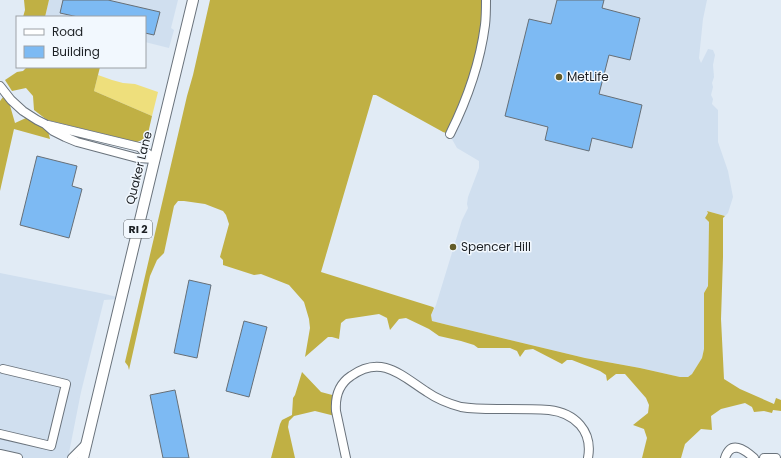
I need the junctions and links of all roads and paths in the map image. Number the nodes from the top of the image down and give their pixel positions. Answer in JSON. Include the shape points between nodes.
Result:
{"nodes":[{"id":1,"x":193,"y":0,"type":"edge"},
{"id":2,"x":486,"y":0,"type":"edge"},
{"id":3,"x":0,"y":86,"type":"edge"},
{"id":4,"x":450,"y":134,"type":"dead end"},
{"id":5,"x":155,"y":159,"type":"junction"},
{"id":6,"x":3,"y":369,"type":"dead end"},
{"id":7,"x":0,"y":434,"type":"edge"},
{"id":8,"x":87,"y":443,"type":"junction"},
{"id":9,"x":0,"y":454,"type":"edge"},
{"id":10,"x":18,"y":458,"type":"edge"},
{"id":11,"x":72,"y":458,"type":"edge"},
{"id":12,"x":83,"y":458,"type":"edge"},
{"id":13,"x":346,"y":458,"type":"edge"},
{"id":14,"x":588,"y":458,"type":"edge"},
{"id":15,"x":725,"y":458,"type":"edge"},
{"id":16,"x":754,"y":458,"type":"edge"},
{"id":17,"x":764,"y":458,"type":"edge"},
{"id":18,"x":776,"y":458,"type":"edge"}],
"edges":[{"from":1,"to":5,"type":"main road","name":"Quaker Lane","number":"RI 2"},
{"from":2,"to":4,"type":"street","via":[[481,50]]},
{"from":3,"to":5,"type":"street","via":[[23,111],[45,124],[139,147]]},
{"from":5,"to":8,"type":"main road","name":"Quaker Lane","number":"RI 2"},
{"from":6,"to":7,"type":"street","via":[[66,384],[51,446]]},
{"from":8,"to":11,"type":"street"},
{"from":8,"to":12,"type":"main road","name":"Quaker Lane","number":"RI 2"},
{"from":9,"to":10,"type":"street"},
{"from":13,"to":14,"type":"street","via":[[336,411],[338,391],[354,374],[369,368],[379,368],[398,372],[433,396],[459,406],[556,410],[568,415],[578,422],[585,433],[589,445]]},
{"from":15,"to":16,"type":"street","via":[[731,449],[736,448],[743,449]]},
{"from":17,"to":18,"type":"street"}]}
